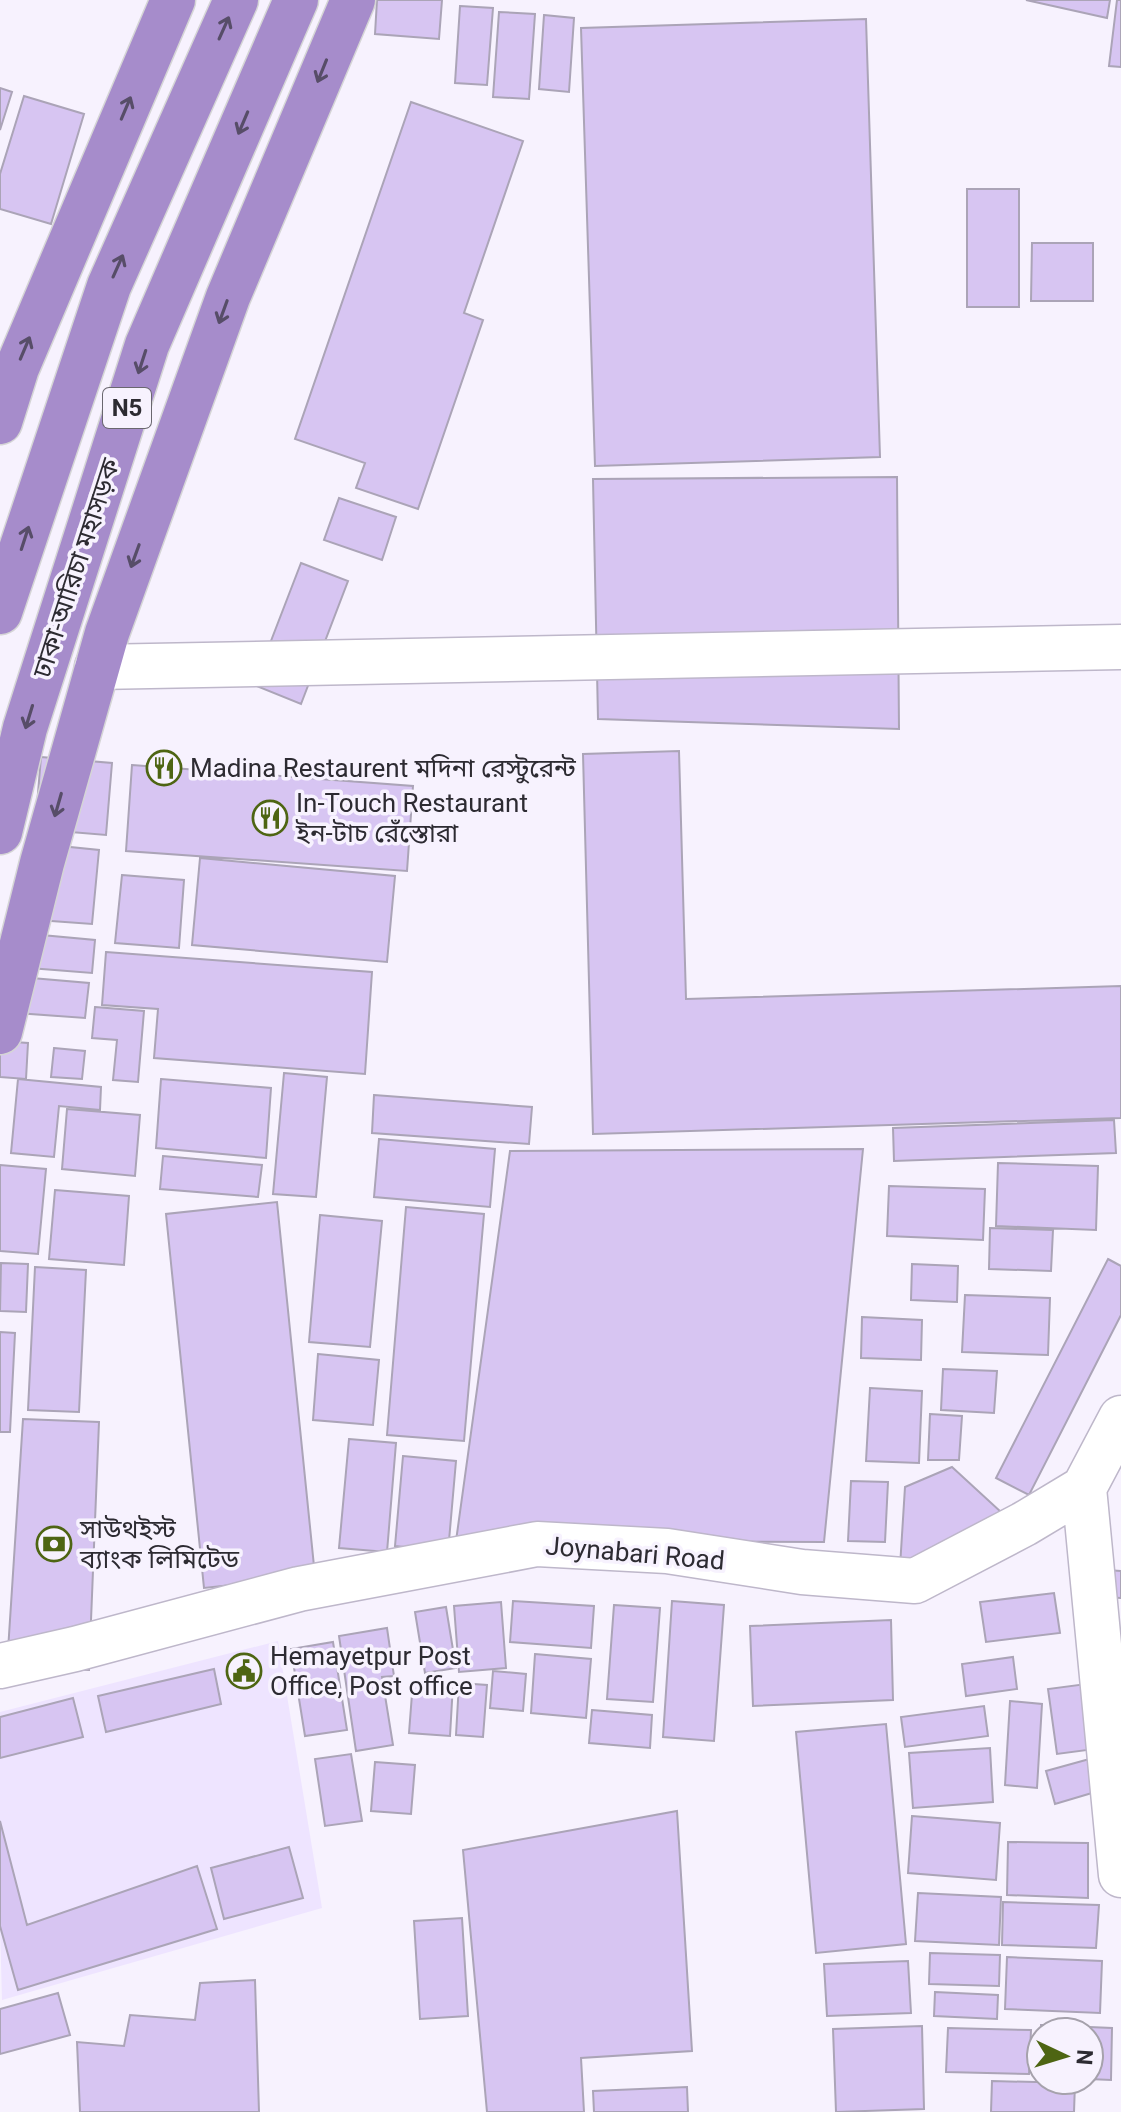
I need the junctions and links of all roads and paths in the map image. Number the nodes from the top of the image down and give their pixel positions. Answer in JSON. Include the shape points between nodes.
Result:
{"nodes":[{"id":1,"x":173,"y":0,"type":"edge"},
{"id":2,"x":236,"y":0,"type":"edge"},
{"id":3,"x":296,"y":0,"type":"edge"},
{"id":4,"x":353,"y":0,"type":"edge"},
{"id":5,"x":0,"y":422,"type":"edge"},
{"id":6,"x":0,"y":612,"type":"edge"},
{"id":7,"x":1121,"y":647,"type":"edge"},
{"id":8,"x":97,"y":667,"type":"junction"},
{"id":9,"x":0,"y":832,"type":"edge"},
{"id":10,"x":0,"y":1032,"type":"edge"},
{"id":11,"x":1121,"y":1418,"type":"edge"},
{"id":12,"x":1084,"y":1488,"type":"junction"},
{"id":13,"x":0,"y":1666,"type":"edge"},
{"id":14,"x":1121,"y":1875,"type":"edge"}],
"edges":[{"from":5,"to":1,"type":"highway","one_way":true,"via":[[17,368]]},
{"from":6,"to":2,"type":"highway","number":"N5","one_way":true,"via":[[109,286]]},
{"from":3,"to":9,"type":"highway","name":"ঢাকা-আরিচা মহাসড়ক","number":"N5","one_way":true,"via":[[147,345],[25,728]]},
{"from":4,"to":8,"type":"highway","one_way":true,"via":[[228,297]]},
{"from":7,"to":8,"type":"street"},
{"from":8,"to":10,"type":"highway","one_way":true},
{"from":11,"to":12,"type":"street"},
{"from":12,"to":13,"type":"street","name":"Joynabari Road","via":[[915,1581],[802,1572],[667,1551],[537,1544],[299,1589]]},
{"from":12,"to":14,"type":"street"}]}
